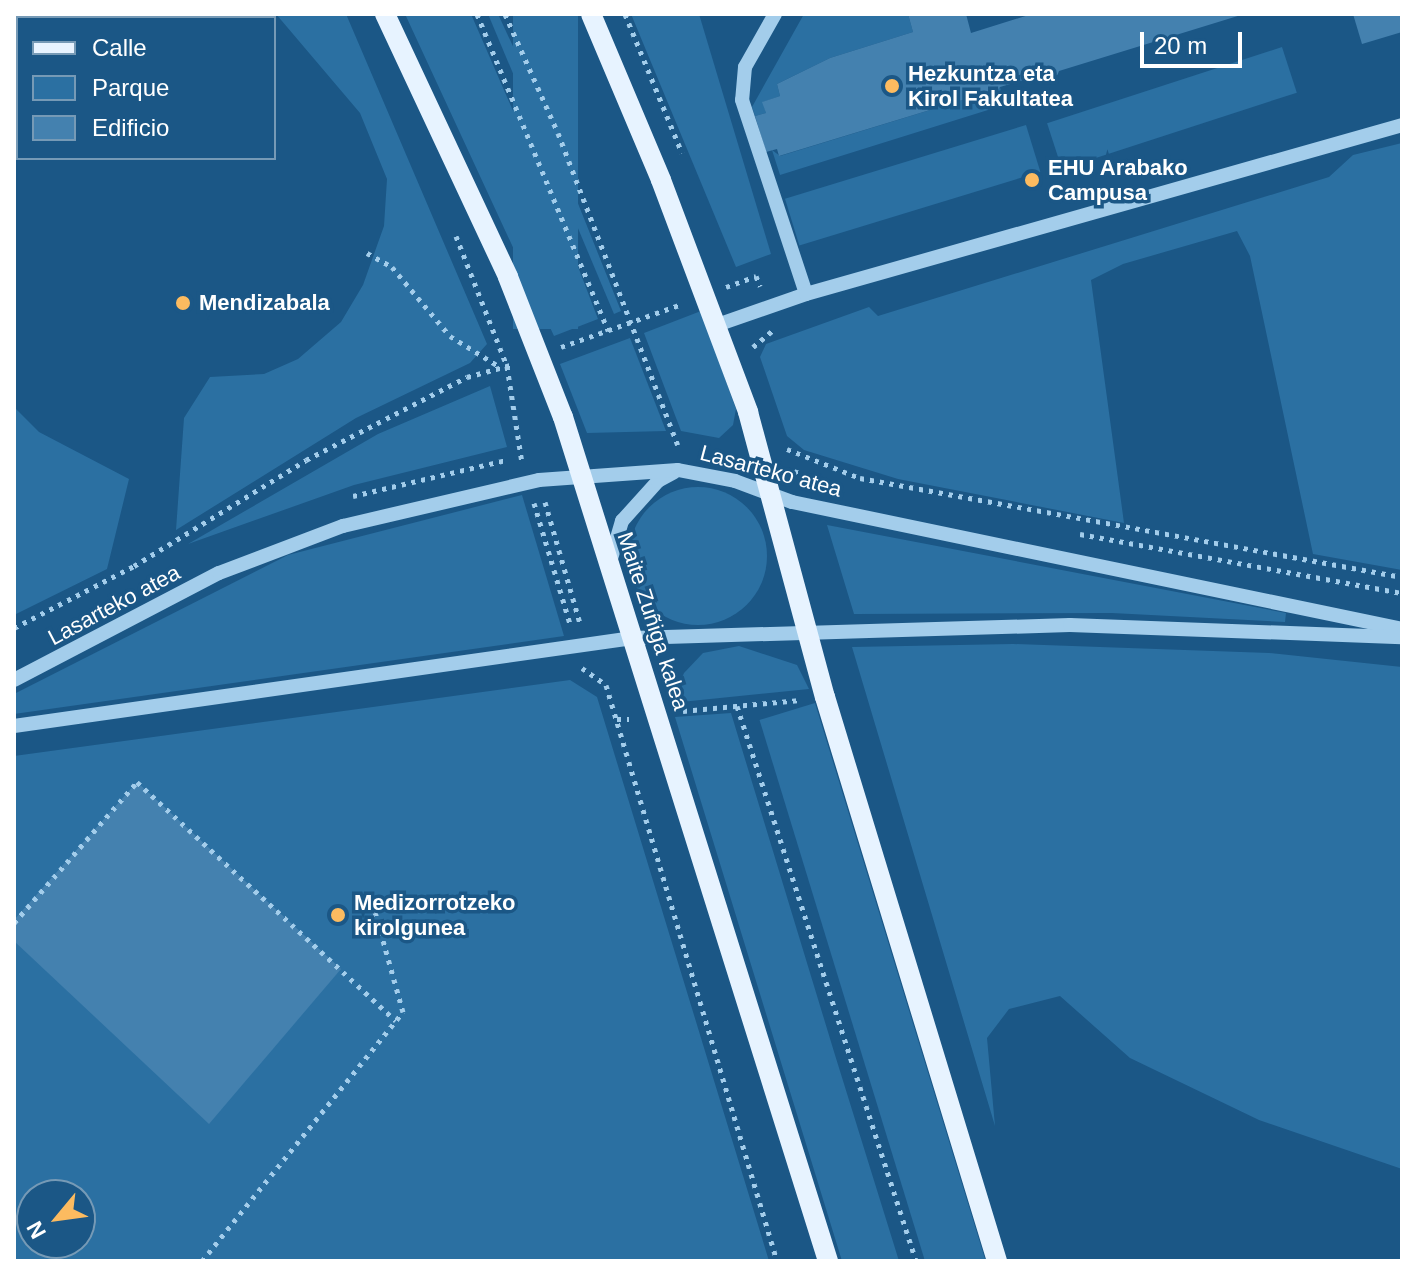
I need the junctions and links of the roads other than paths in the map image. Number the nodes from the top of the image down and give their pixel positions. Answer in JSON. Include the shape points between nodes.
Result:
{"nodes":[{"id":1,"x":385,"y":14,"type":"edge"},
{"id":2,"x":591,"y":14,"type":"edge"},
{"id":3,"x":775,"y":14,"type":"edge"},
{"id":4,"x":1402,"y":125,"type":"edge"},
{"id":5,"x":806,"y":294,"type":"junction"},
{"id":6,"x":717,"y":325,"type":"junction"},
{"id":7,"x":678,"y":470,"type":"junction"},
{"id":8,"x":580,"y":474,"type":"junction"},
{"id":9,"x":771,"y":497,"type":"junction"},
{"id":10,"x":609,"y":566,"type":"junction"},
{"id":11,"x":1402,"y":629,"type":"edge"},
{"id":12,"x":808,"y":631,"type":"junction"},
{"id":13,"x":1402,"y":637,"type":"edge"},
{"id":14,"x":633,"y":638,"type":"junction"},
{"id":15,"x":14,"y":680,"type":"edge"},
{"id":16,"x":14,"y":726,"type":"edge"},
{"id":17,"x":828,"y":1261,"type":"edge"},
{"id":18,"x":997,"y":1261,"type":"edge"}],
"edges":[{"from":1,"to":8,"type":"main road","name":"Maite Zuñiga kalea","via":[[540,355]]},
{"from":2,"to":6,"type":"main road"},
{"from":3,"to":5,"type":"street","via":[[745,67],[742,100]]},
{"from":4,"to":5,"type":"street"},
{"from":5,"to":6,"type":"street"},
{"from":6,"to":9,"type":"main road"},
{"from":7,"to":8,"type":"street","name":"Lasarteko atea"},
{"from":7,"to":9,"type":"street","name":"Lasarteko atea","via":[[735,481]]},
{"from":7,"to":10,"type":"street","via":[[658,481],[622,521]]},
{"from":8,"to":10,"type":"main road","name":"Maite Zuñiga kalea"},
{"from":8,"to":15,"type":"street","name":"Lasarteko atea","via":[[343,526],[219,573]]},
{"from":9,"to":11,"type":"street","name":"Lasarteko atea"},
{"from":9,"to":12,"type":"main road"},
{"from":10,"to":14,"type":"main road","name":"Maite Zuñiga kalea"},
{"from":12,"to":13,"type":"street","via":[[1070,625]]},
{"from":12,"to":14,"type":"street"},
{"from":12,"to":18,"type":"main road"},
{"from":14,"to":16,"type":"street"},
{"from":14,"to":17,"type":"main road","name":"Maite Zuñiga kalea"}]}
